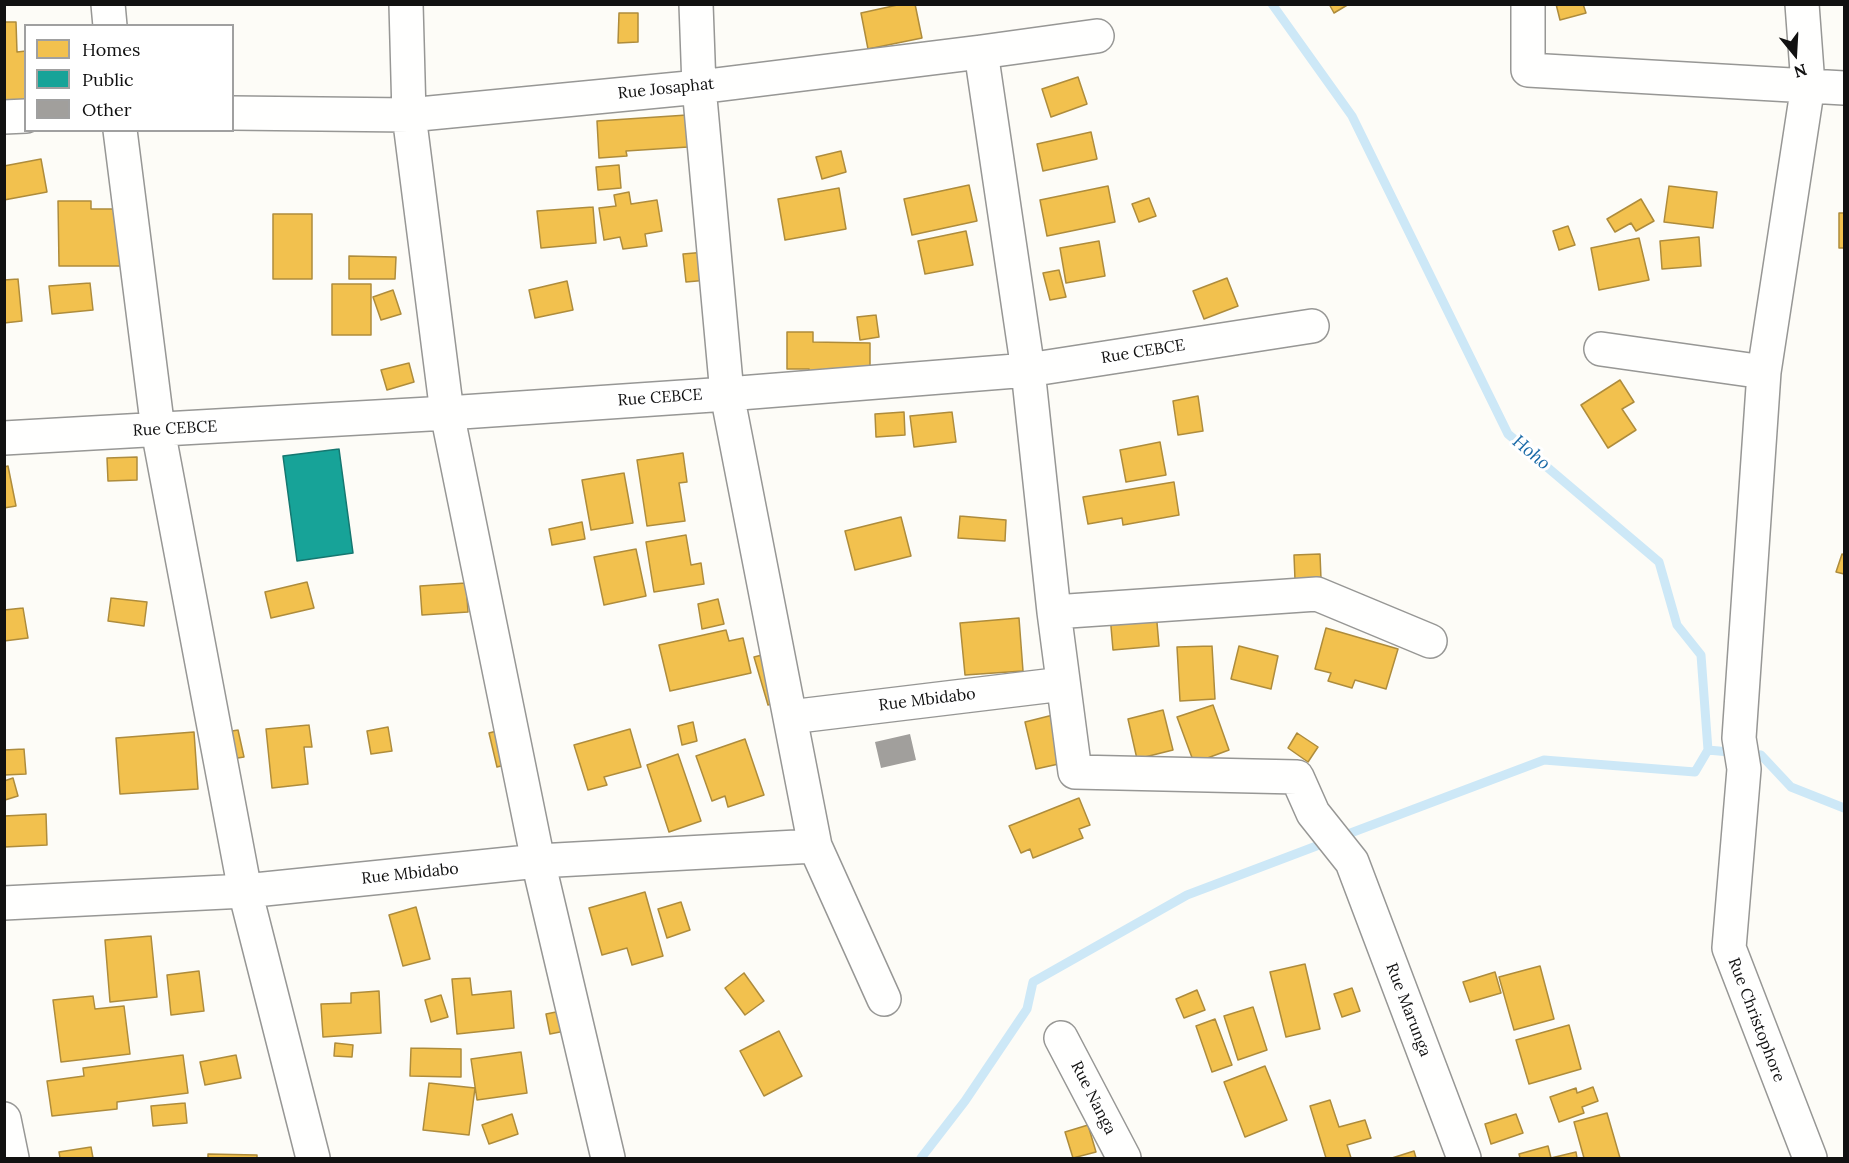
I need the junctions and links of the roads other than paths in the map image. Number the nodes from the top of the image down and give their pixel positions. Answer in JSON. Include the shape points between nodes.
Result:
{"nodes":[{"id":1,"x":108,"y":4,"type":"edge"},
{"id":2,"x":406,"y":4,"type":"edge"},
{"id":3,"x":696,"y":4,"type":"edge"},
{"id":4,"x":1528,"y":4,"type":"edge"},
{"id":5,"x":1802,"y":4,"type":"edge"},
{"id":6,"x":110,"y":24,"type":"edge"},
{"id":7,"x":1097,"y":36,"type":"dead end"},
{"id":8,"x":981,"y":52,"type":"junction"},
{"id":9,"x":1808,"y":85,"type":"junction"},
{"id":10,"x":699,"y":87,"type":"junction"},
{"id":11,"x":1845,"y":88,"type":"edge"},
{"id":12,"x":234,"y":113,"type":"edge"},
{"id":13,"x":409,"y":115,"type":"junction"},
{"id":14,"x":24,"y":116,"type":"edge"},
{"id":15,"x":4,"y":117,"type":"edge"},
{"id":16,"x":120,"y":132,"type":"edge"},
{"id":17,"x":1312,"y":326,"type":"dead end"},
{"id":18,"x":1601,"y":349,"type":"dead end"},
{"id":19,"x":1028,"y":370,"type":"junction"},
{"id":20,"x":1764,"y":372,"type":"junction"},
{"id":21,"x":727,"y":394,"type":"junction"},
{"id":22,"x":447,"y":413,"type":"junction"},
{"id":23,"x":158,"y":430,"type":"junction"},
{"id":24,"x":4,"y":438,"type":"edge"},
{"id":25,"x":1054,"y":612,"type":"junction"},
{"id":26,"x":1430,"y":641,"type":"dead end"},
{"id":27,"x":1064,"y":684,"type":"junction"},
{"id":28,"x":790,"y":717,"type":"junction"},
{"id":29,"x":815,"y":846,"type":"junction"},
{"id":30,"x":538,"y":861,"type":"junction"},
{"id":31,"x":245,"y":891,"type":"junction"},
{"id":32,"x":4,"y":903,"type":"edge"},
{"id":33,"x":884,"y":999,"type":"dead end"},
{"id":34,"x":1061,"y":1038,"type":"dead end"},
{"id":35,"x":4,"y":1119,"type":"edge"},
{"id":36,"x":12,"y":1158,"type":"edge"},
{"id":37,"x":313,"y":1158,"type":"edge"},
{"id":38,"x":608,"y":1158,"type":"edge"},
{"id":39,"x":1124,"y":1158,"type":"edge"},
{"id":40,"x":1464,"y":1158,"type":"edge"},
{"id":41,"x":1810,"y":1158,"type":"edge"}],
"edges":[{"from":1,"to":6,"type":"street"},
{"from":2,"to":13,"type":"street"},
{"from":3,"to":10,"type":"street"},
{"from":4,"to":9,"type":"street","via":[[1528,70]]},
{"from":5,"to":9,"type":"street","name":"Rue Christophore"},
{"from":7,"to":8,"type":"street","name":"Rue Josaphat"},
{"from":8,"to":10,"type":"street","name":"Rue Josaphat"},
{"from":8,"to":19,"type":"street"},
{"from":9,"to":11,"type":"street"},
{"from":9,"to":20,"type":"street","name":"Rue Christophore"},
{"from":10,"to":13,"type":"street","name":"Rue Josaphat"},
{"from":10,"to":21,"type":"street"},
{"from":12,"to":13,"type":"street","name":"Rue Josaphat"},
{"from":13,"to":22,"type":"street"},
{"from":14,"to":15,"type":"street"},
{"from":16,"to":23,"type":"street"},
{"from":17,"to":19,"type":"street","name":"Rue CEBCE"},
{"from":18,"to":20,"type":"street"},
{"from":19,"to":21,"type":"street","name":"Rue CEBCE"},
{"from":19,"to":25,"type":"street"},
{"from":20,"to":41,"type":"street","name":"Rue Christophore","via":[[1729,948]]},
{"from":21,"to":22,"type":"street","name":"Rue CEBCE"},
{"from":21,"to":28,"type":"street"},
{"from":22,"to":23,"type":"street","name":"Rue CEBCE"},
{"from":22,"to":30,"type":"street"},
{"from":23,"to":24,"type":"street","name":"Rue CEBCE"},
{"from":23,"to":31,"type":"street"},
{"from":25,"to":26,"type":"street","via":[[1317,594]]},
{"from":25,"to":27,"type":"street"},
{"from":27,"to":28,"type":"street","name":"Rue Mbidabo"},
{"from":27,"to":40,"type":"street","name":"Rue Marunga","via":[[1075,772],[1297,777],[1312,813],[1352,861]]},
{"from":28,"to":29,"type":"street"},
{"from":29,"to":30,"type":"street","name":"Rue Mbidabo"},
{"from":29,"to":33,"type":"street"},
{"from":30,"to":31,"type":"street","name":"Rue Mbidabo"},
{"from":30,"to":38,"type":"street"},
{"from":31,"to":32,"type":"street","name":"Rue Mbidabo"},
{"from":31,"to":37,"type":"street"},
{"from":34,"to":39,"type":"street","name":"Rue Nanga"},
{"from":35,"to":36,"type":"street"}]}
